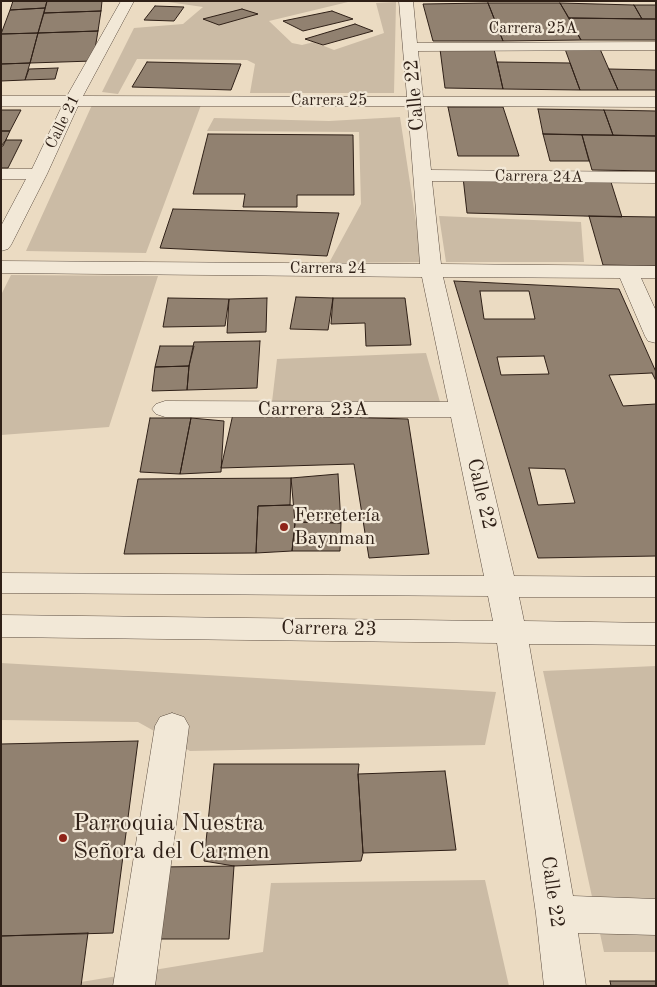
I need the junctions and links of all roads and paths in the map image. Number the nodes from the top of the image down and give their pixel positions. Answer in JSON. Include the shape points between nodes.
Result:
{"nodes":[{"id":1,"x":128,"y":1,"type":"edge"},
{"id":2,"x":406,"y":1,"type":"edge"},
{"id":3,"x":656,"y":46,"type":"edge"},
{"id":4,"x":410,"y":47,"type":"junction"},
{"id":5,"x":1,"y":101,"type":"edge"},
{"id":6,"x":72,"y":101,"type":"junction"},
{"id":7,"x":415,"y":101,"type":"junction"},
{"id":8,"x":656,"y":102,"type":"edge"},
{"id":9,"x":1,"y":174,"type":"edge"},
{"id":10,"x":38,"y":174,"type":"junction"},
{"id":11,"x":422,"y":176,"type":"junction"},
{"id":12,"x":656,"y":178,"type":"edge"},
{"id":13,"x":1,"y":245,"type":"edge"},
{"id":14,"x":1,"y":267,"type":"edge"},
{"id":15,"x":431,"y":270,"type":"junction"},
{"id":16,"x":627,"y":271,"type":"junction"},
{"id":17,"x":656,"y":272,"type":"edge"},
{"id":18,"x":656,"y":336,"type":"edge"},
{"id":19,"x":164,"y":409,"type":"dead end"},
{"id":20,"x":462,"y":410,"type":"junction"},
{"id":21,"x":1,"y":583,"type":"edge"},
{"id":22,"x":502,"y":586,"type":"junction"},
{"id":23,"x":656,"y":587,"type":"edge"},
{"id":24,"x":1,"y":626,"type":"edge"},
{"id":25,"x":511,"y":631,"type":"junction"},
{"id":26,"x":656,"y":634,"type":"edge"},
{"id":27,"x":172,"y":726,"type":"dead end"},
{"id":28,"x":556,"y":914,"type":"junction"},
{"id":29,"x":656,"y":916,"type":"edge"},
{"id":30,"x":134,"y":986,"type":"edge"},
{"id":31,"x":564,"y":986,"type":"edge"}],
"edges":[{"from":1,"to":6,"type":"street","name":"Calle 21"},
{"from":2,"to":4,"type":"street","name":"Calle 22"},
{"from":3,"to":4,"type":"street","name":"Carrera 25A"},
{"from":4,"to":7,"type":"street","name":"Calle 22"},
{"from":5,"to":6,"type":"street","name":"Carrera 25"},
{"from":6,"to":7,"type":"street","name":"Carrera 25"},
{"from":6,"to":10,"type":"street","name":"Calle 21"},
{"from":7,"to":8,"type":"street","name":"Carrera 25"},
{"from":7,"to":11,"type":"street","name":"Calle 22"},
{"from":9,"to":10,"type":"street"},
{"from":10,"to":13,"type":"street","name":"Calle 21"},
{"from":11,"to":12,"type":"street","name":"Carrera 24A"},
{"from":11,"to":15,"type":"street","name":"Calle 22"},
{"from":14,"to":15,"type":"street","name":"Carrera 24"},
{"from":15,"to":16,"type":"street","name":"Carrera 24"},
{"from":15,"to":20,"type":"street","name":"Calle 22"},
{"from":16,"to":17,"type":"street","name":"Carrera 24"},
{"from":16,"to":18,"type":"street"},
{"from":19,"to":20,"type":"street","name":"Carrera 23A"},
{"from":20,"to":22,"type":"street","name":"Calle 22"},
{"from":21,"to":22,"type":"street"},
{"from":22,"to":23,"type":"street"},
{"from":22,"to":25,"type":"street","name":"Calle 22"},
{"from":24,"to":25,"type":"street","name":"Carrera 23"},
{"from":25,"to":26,"type":"street","name":"Carrera 23"},
{"from":25,"to":28,"type":"street","name":"Calle 22"},
{"from":27,"to":30,"type":"street"},
{"from":28,"to":29,"type":"street"},
{"from":28,"to":31,"type":"street","name":"Calle 22"}]}
